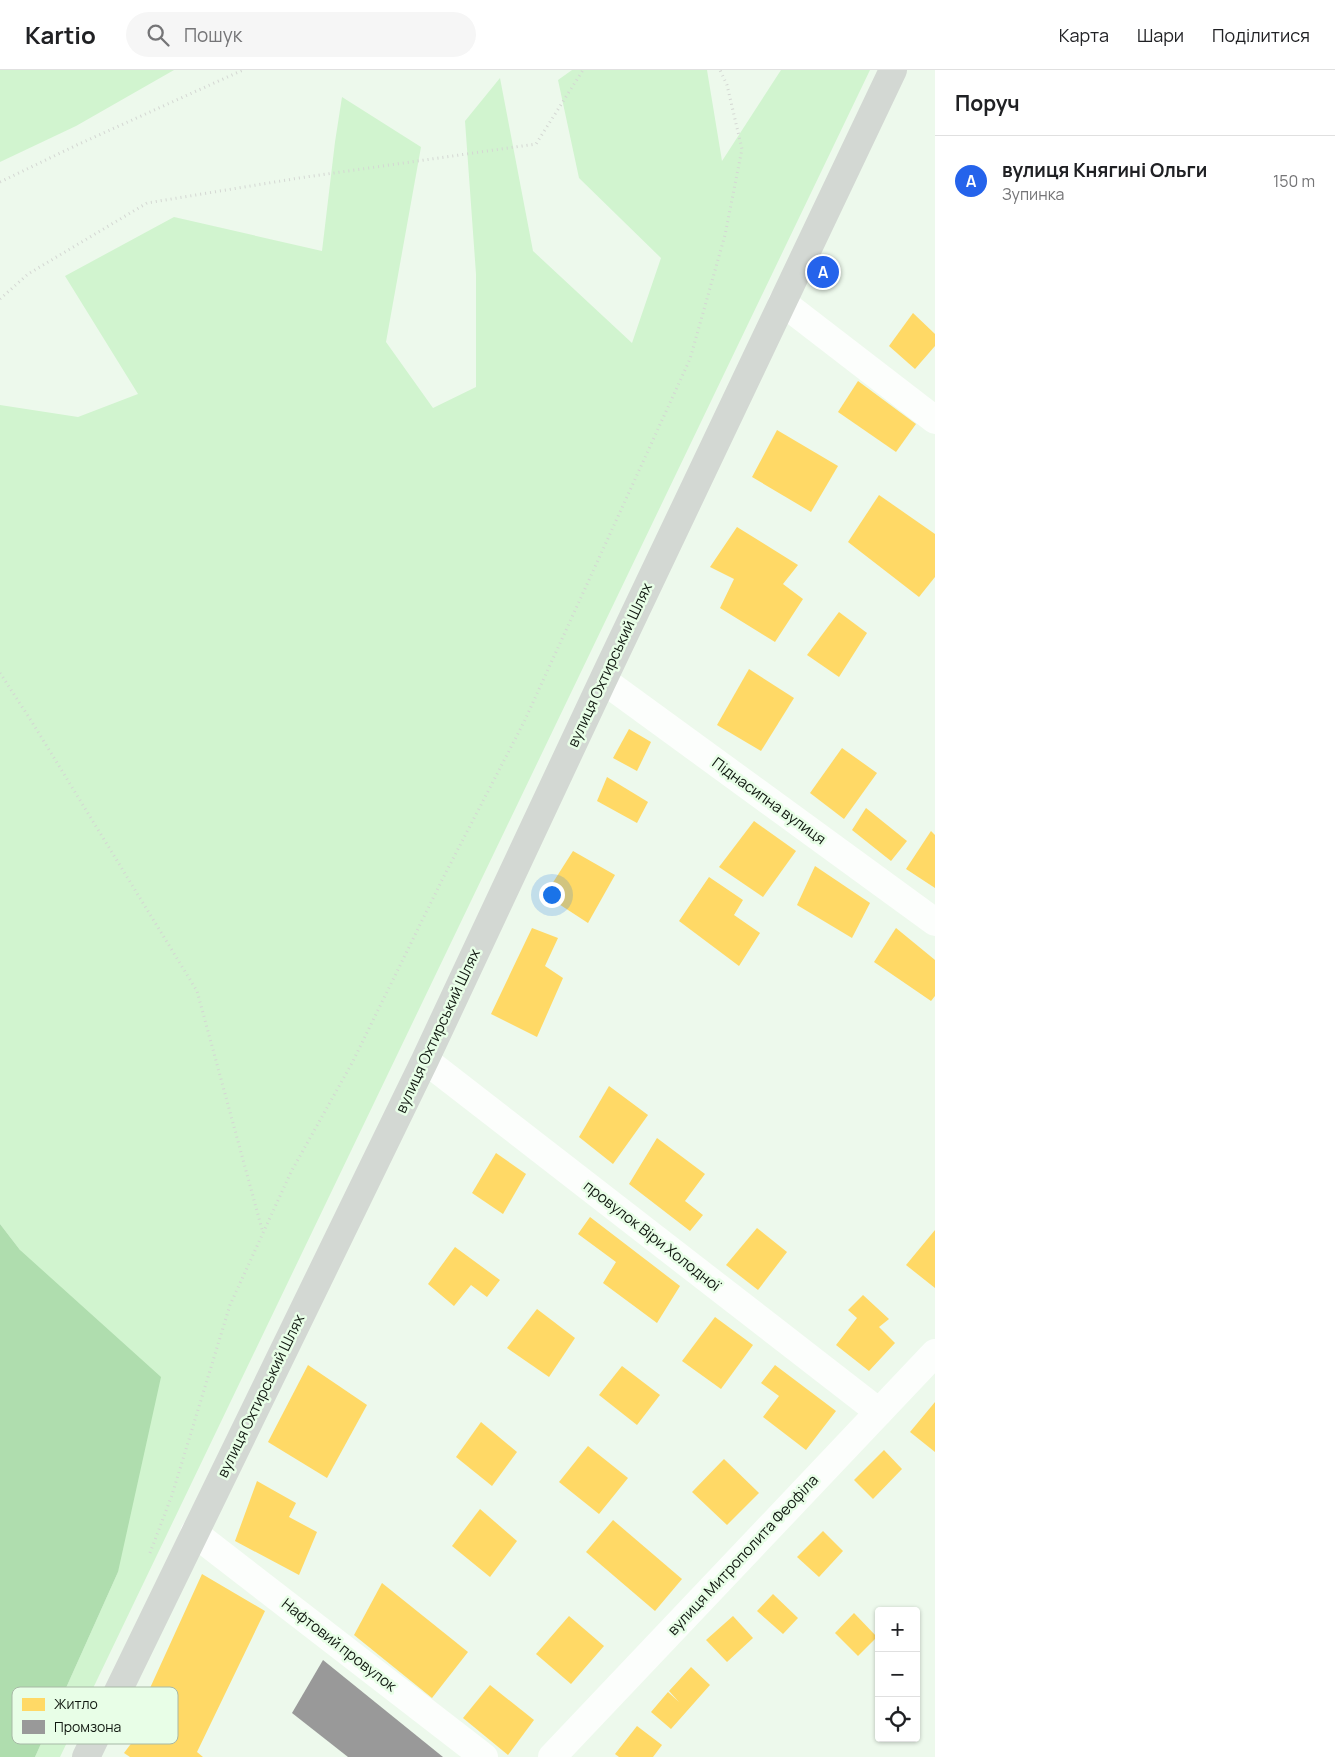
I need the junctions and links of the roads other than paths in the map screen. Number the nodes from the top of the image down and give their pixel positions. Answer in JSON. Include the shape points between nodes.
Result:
{"nodes":[{"id":1,"x":893,"y":70,"type":"edge"},
{"id":2,"x":782,"y":302,"type":"junction"},
{"id":3,"x":935,"y":420,"type":"edge"},
{"id":4,"x":603,"y":680,"type":"junction"},
{"id":5,"x":935,"y":922,"type":"edge"},
{"id":6,"x":425,"y":1060,"type":"junction"},
{"id":7,"x":935,"y":1352,"type":"edge"},
{"id":8,"x":878,"y":1412,"type":"junction"},
{"id":9,"x":194,"y":1532,"type":"junction"},
{"id":10,"x":120,"y":1687,"type":"edge"},
{"id":11,"x":92,"y":1744,"type":"edge"},
{"id":12,"x":86,"y":1757,"type":"edge"},
{"id":13,"x":484,"y":1757,"type":"edge"},
{"id":14,"x":552,"y":1757,"type":"edge"}],
"edges":[{"from":1,"to":2,"type":"main road","name":"вулиця Охтирський Шлях"},
{"from":2,"to":3,"type":"street"},
{"from":2,"to":4,"type":"main road","name":"вулиця Охтирський Шлях"},
{"from":4,"to":5,"type":"street","name":"Піднасипна вулиця"},
{"from":4,"to":6,"type":"main road","name":"вулиця Охтирський Шлях"},
{"from":6,"to":8,"type":"street","name":"провулок Віри Холодної"},
{"from":6,"to":9,"type":"main road","name":"вулиця Охтирський Шлях"},
{"from":7,"to":8,"type":"street","name":"вулиця Митрополита Феофіла"},
{"from":8,"to":14,"type":"street","name":"вулиця Митрополита Феофіла"},
{"from":9,"to":10,"type":"main road","name":"вулиця Охтирський Шлях"},
{"from":9,"to":13,"type":"street","name":"Нафтовий провулок"},
{"from":11,"to":12,"type":"main road","name":"вулиця Охтирський Шлях"}]}
